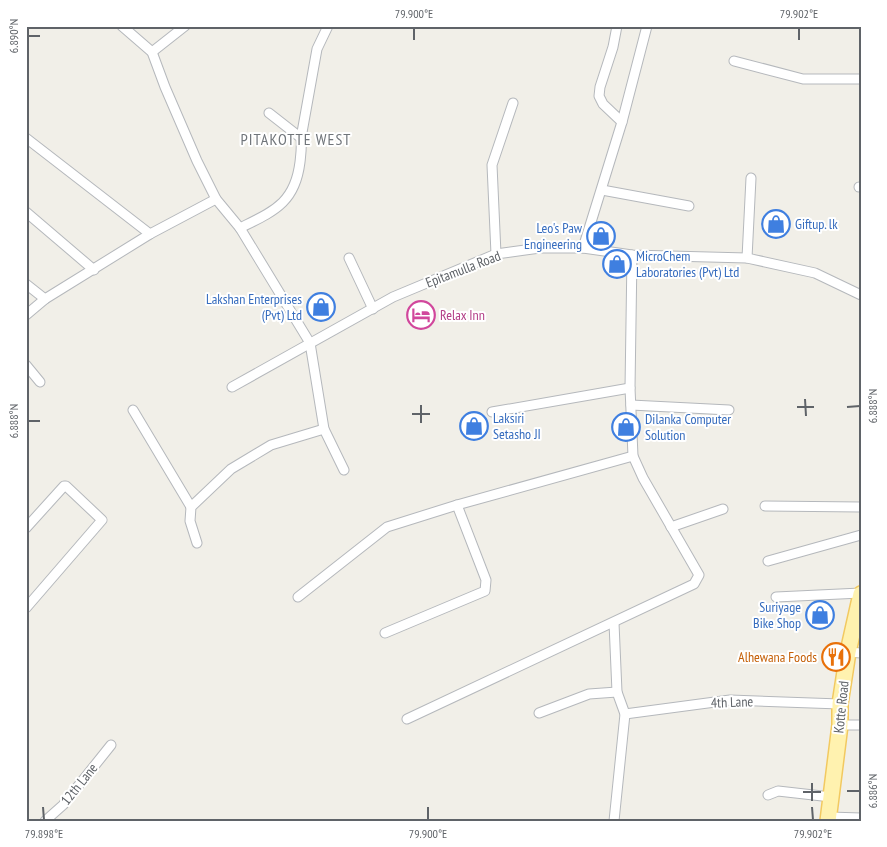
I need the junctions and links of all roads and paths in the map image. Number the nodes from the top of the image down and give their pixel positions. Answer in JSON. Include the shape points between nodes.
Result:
{"nodes":[{"id":1,"x":122,"y":26,"type":"edge"},
{"id":2,"x":186,"y":26,"type":"edge"},
{"id":3,"x":328,"y":26,"type":"edge"},
{"id":4,"x":617,"y":26,"type":"edge"},
{"id":5,"x":647,"y":26,"type":"edge"},
{"id":6,"x":152,"y":52,"type":"junction"},
{"id":7,"x":734,"y":61,"type":"dead end"},
{"id":8,"x":861,"y":79,"type":"edge"},
{"id":9,"x":513,"y":103,"type":"dead end"},
{"id":10,"x":269,"y":113,"type":"dead end"},
{"id":11,"x":622,"y":122,"type":"junction"},
{"id":12,"x":26,"y":138,"type":"edge"},
{"id":13,"x":301,"y":138,"type":"junction"},
{"id":14,"x":750,"y":178,"type":"dead end"},
{"id":15,"x":602,"y":190,"type":"junction"},
{"id":16,"x":216,"y":199,"type":"junction"},
{"id":17,"x":689,"y":206,"type":"dead end"},
{"id":18,"x":26,"y":212,"type":"edge"},
{"id":19,"x":240,"y":228,"type":"junction"},
{"id":20,"x":150,"y":234,"type":"junction"},
{"id":21,"x":583,"y":248,"type":"junction"},
{"id":22,"x":496,"y":254,"type":"junction"},
{"id":23,"x":632,"y":255,"type":"junction"},
{"id":24,"x":349,"y":258,"type":"dead end"},
{"id":25,"x":747,"y":258,"type":"junction"},
{"id":26,"x":94,"y":270,"type":"junction"},
{"id":27,"x":26,"y":284,"type":"edge"},
{"id":28,"x":861,"y":295,"type":"edge"},
{"id":29,"x":45,"y":299,"type":"junction"},
{"id":30,"x":373,"y":309,"type":"junction"},
{"id":31,"x":26,"y":315,"type":"edge"},
{"id":32,"x":310,"y":343,"type":"junction"},
{"id":33,"x":26,"y":365,"type":"edge"},
{"id":34,"x":40,"y":382,"type":"dead end"},
{"id":35,"x":232,"y":386,"type":"dead end"},
{"id":36,"x":630,"y":388,"type":"junction"},
{"id":37,"x":631,"y":405,"type":"junction"},
{"id":38,"x":133,"y":410,"type":"dead end"},
{"id":39,"x":729,"y":410,"type":"dead end"},
{"id":40,"x":492,"y":412,"type":"dead end"},
{"id":41,"x":324,"y":429,"type":"junction"},
{"id":42,"x":634,"y":456,"type":"junction"},
{"id":43,"x":344,"y":470,"type":"dead end"},
{"id":44,"x":457,"y":505,"type":"junction"},
{"id":45,"x":765,"y":506,"type":"dead end"},
{"id":46,"x":861,"y":506,"type":"edge"},
{"id":47,"x":191,"y":507,"type":"junction"},
{"id":48,"x":723,"y":509,"type":"dead end"},
{"id":49,"x":671,"y":527,"type":"junction"},
{"id":50,"x":26,"y":528,"type":"edge"},
{"id":51,"x":861,"y":535,"type":"edge"},
{"id":52,"x":197,"y":543,"type":"dead end"},
{"id":53,"x":768,"y":561,"type":"dead end"},
{"id":54,"x":861,"y":594,"type":"edge"},
{"id":55,"x":298,"y":597,"type":"dead end"},
{"id":56,"x":776,"y":597,"type":"dead end"},
{"id":57,"x":26,"y":608,"type":"edge"},
{"id":58,"x":614,"y":623,"type":"junction"},
{"id":59,"x":385,"y":633,"type":"dead end"},
{"id":60,"x":854,"y":652,"type":"edge"},
{"id":61,"x":617,"y":692,"type":"junction"},
{"id":62,"x":840,"y":704,"type":"junction"},
{"id":63,"x":539,"y":712,"type":"dead end"},
{"id":64,"x":626,"y":714,"type":"junction"},
{"id":65,"x":407,"y":719,"type":"dead end"},
{"id":66,"x":840,"y":725,"type":"junction"},
{"id":67,"x":861,"y":725,"type":"edge"},
{"id":68,"x":111,"y":745,"type":"dead end"},
{"id":69,"x":768,"y":794,"type":"dead end"},
{"id":70,"x":831,"y":797,"type":"junction"},
{"id":71,"x":861,"y":818,"type":"edge"},
{"id":72,"x":828,"y":819,"type":"edge"},
{"id":73,"x":45,"y":821,"type":"edge"},
{"id":74,"x":614,"y":821,"type":"edge"}],
"edges":[{"from":1,"to":6,"type":"street"},
{"from":2,"to":6,"type":"street"},
{"from":3,"to":13,"type":"street","via":[[317,49]]},
{"from":4,"to":11,"type":"street","via":[[599,96]]},
{"from":5,"to":11,"type":"street"},
{"from":6,"to":16,"type":"street"},
{"from":7,"to":8,"type":"street","via":[[803,79]]},
{"from":9,"to":22,"type":"street","via":[[492,165]]},
{"from":10,"to":13,"type":"street"},
{"from":11,"to":15,"type":"street"},
{"from":12,"to":20,"type":"street"},
{"from":13,"to":19,"type":"street","via":[[298,178],[288,197],[272,211]]},
{"from":14,"to":25,"type":"street"},
{"from":15,"to":17,"type":"street"},
{"from":15,"to":21,"type":"street"},
{"from":16,"to":19,"type":"street"},
{"from":16,"to":20,"type":"street"},
{"from":18,"to":26,"type":"street"},
{"from":19,"to":32,"type":"street"},
{"from":20,"to":26,"type":"street"},
{"from":21,"to":22,"type":"street","name":"Epitamulla Road","via":[[540,248]]},
{"from":21,"to":23,"type":"street","name":"Epitamulla Road"},
{"from":22,"to":30,"type":"street","name":"Epitamulla Road","via":[[393,297]]},
{"from":23,"to":25,"type":"street","name":"Epitamulla Road"},
{"from":23,"to":36,"type":"street"},
{"from":24,"to":30,"type":"street"},
{"from":25,"to":28,"type":"street","name":"Epitamulla Road","via":[[816,273]]},
{"from":26,"to":29,"type":"street"},
{"from":27,"to":29,"type":"street"},
{"from":29,"to":31,"type":"street"},
{"from":30,"to":32,"type":"street","name":"Epitamulla Road"},
{"from":32,"to":35,"type":"street","name":"Epitamulla Road"},
{"from":32,"to":41,"type":"street"},
{"from":33,"to":34,"type":"street"},
{"from":36,"to":37,"type":"street"},
{"from":36,"to":40,"type":"street"},
{"from":37,"to":39,"type":"street"},
{"from":37,"to":42,"type":"street"},
{"from":38,"to":47,"type":"street"},
{"from":41,"to":43,"type":"street"},
{"from":41,"to":47,"type":"street","via":[[271,445],[231,469]]},
{"from":42,"to":44,"type":"street"},
{"from":42,"to":49,"type":"street"},
{"from":44,"to":55,"type":"street","via":[[387,527]]},
{"from":44,"to":59,"type":"street","via":[[486,580],[485,591]]},
{"from":45,"to":46,"type":"street"},
{"from":47,"to":52,"type":"street","via":[[190,521]]},
{"from":48,"to":49,"type":"street"},
{"from":49,"to":58,"type":"street","via":[[699,575],[694,584]]},
{"from":50,"to":57,"type":"street","via":[[64,486],[102,520]]},
{"from":51,"to":53,"type":"street"},
{"from":54,"to":56,"type":"street"},
{"from":54,"to":60,"type":"main road","name":"Kotte Road"},
{"from":58,"to":61,"type":"street"},
{"from":58,"to":65,"type":"street"},
{"from":60,"to":62,"type":"main road","name":"Kotte Road"},
{"from":61,"to":63,"type":"street","via":[[589,694]]},
{"from":61,"to":64,"type":"street"},
{"from":62,"to":64,"type":"street","name":"4th Lane","via":[[730,700]]},
{"from":62,"to":66,"type":"main road","name":"Kotte Road"},
{"from":64,"to":74,"type":"street"},
{"from":66,"to":67,"type":"street"},
{"from":66,"to":70,"type":"main road","name":"Kotte Road"},
{"from":68,"to":73,"type":"street","name":"12th Lane","via":[[64,805]]},
{"from":69,"to":70,"type":"street"},
{"from":70,"to":72,"type":"main road","name":"Kotte Road"},
{"from":71,"to":72,"type":"street"}]}
